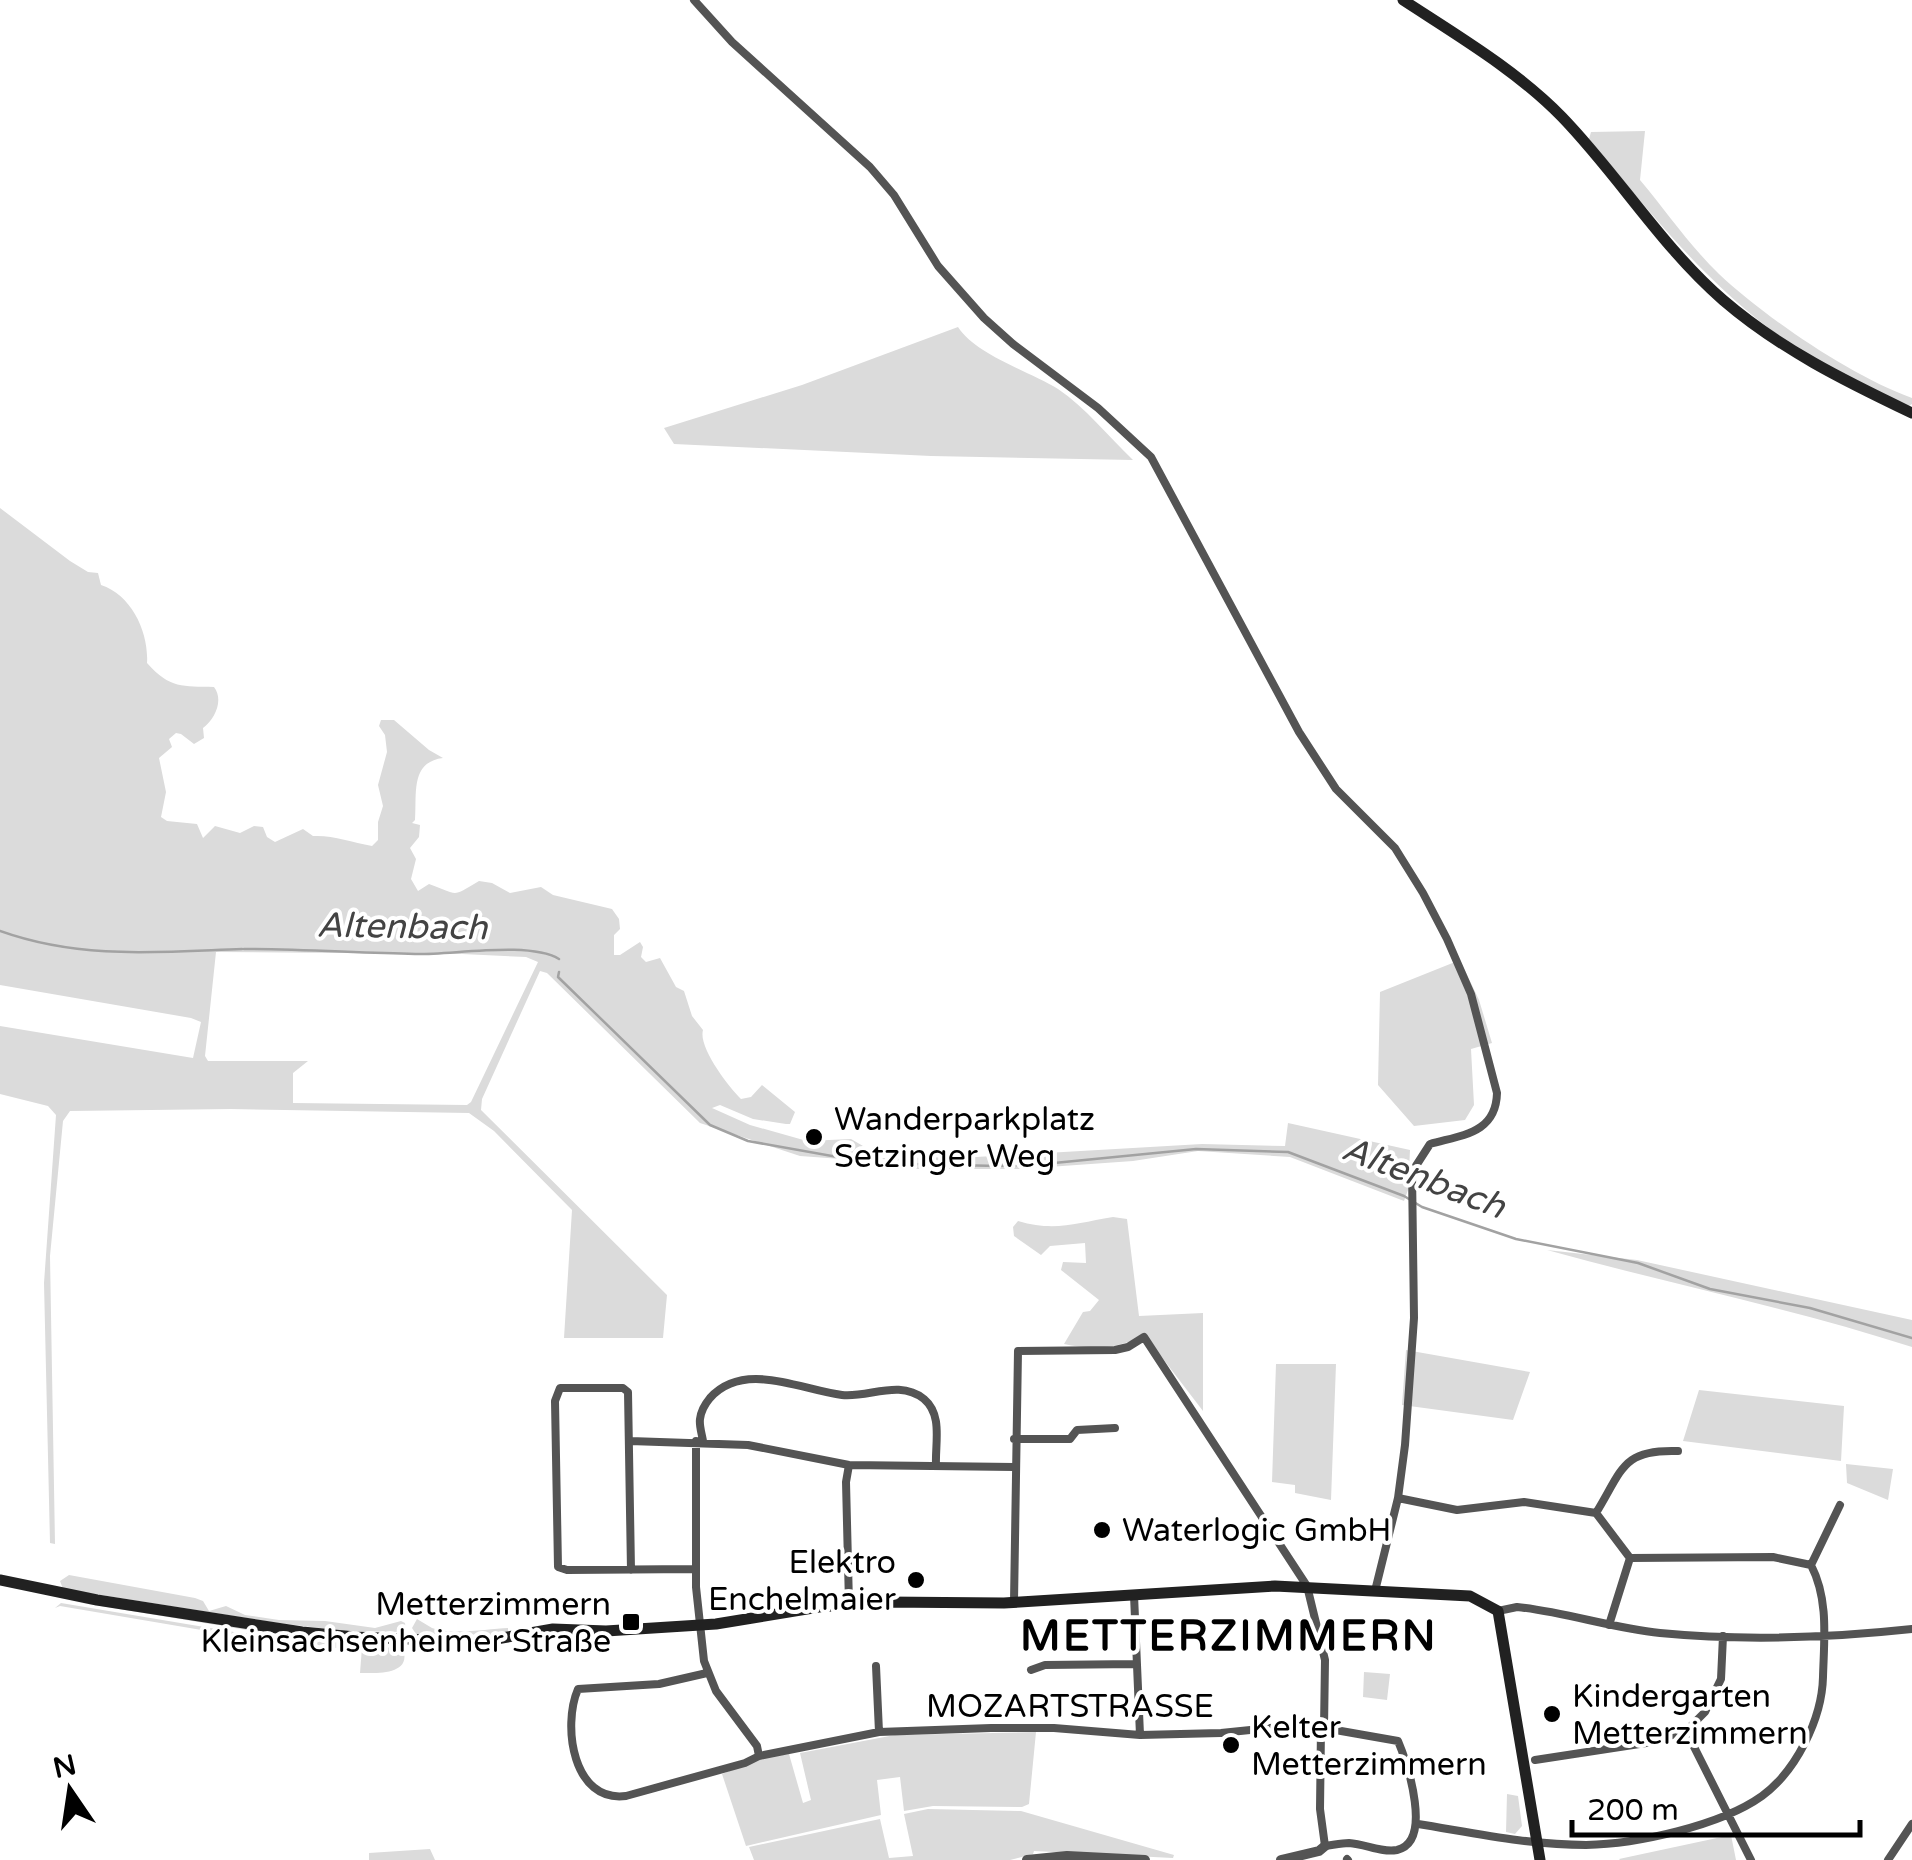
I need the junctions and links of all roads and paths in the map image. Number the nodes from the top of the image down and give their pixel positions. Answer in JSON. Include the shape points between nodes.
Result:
{"nodes":[{"id":1,"x":694,"y":0,"type":"edge"},
{"id":2,"x":1403,"y":0,"type":"edge"},
{"id":3,"x":1912,"y":413,"type":"edge"},
{"id":4,"x":1115,"y":1428,"type":"dead end"},
{"id":5,"x":1014,"y":1439,"type":"junction"},
{"id":6,"x":630,"y":1441,"type":"junction"},
{"id":7,"x":700,"y":1441,"type":"junction"},
{"id":8,"x":1678,"y":1452,"type":"dead end"},
{"id":9,"x":936,"y":1464,"type":"junction"},
{"id":10,"x":849,"y":1465,"type":"junction"},
{"id":11,"x":1014,"y":1467,"type":"junction"},
{"id":12,"x":1398,"y":1498,"type":"junction"},
{"id":13,"x":1840,"y":1506,"type":"dead end"},
{"id":14,"x":1596,"y":1512,"type":"junction"},
{"id":15,"x":1630,"y":1558,"type":"junction"},
{"id":16,"x":1810,"y":1565,"type":"junction"},
{"id":17,"x":696,"y":1569,"type":"junction"},
{"id":18,"x":632,"y":1570,"type":"junction"},
{"id":19,"x":0,"y":1580,"type":"edge"},
{"id":20,"x":1308,"y":1586,"type":"junction"},
{"id":21,"x":1375,"y":1591,"type":"junction"},
{"id":22,"x":1134,"y":1593,"type":"junction"},
{"id":23,"x":1014,"y":1602,"type":"junction"},
{"id":24,"x":849,"y":1604,"type":"junction"},
{"id":25,"x":1498,"y":1611,"type":"junction"},
{"id":26,"x":701,"y":1625,"type":"junction"},
{"id":27,"x":1609,"y":1625,"type":"junction"},
{"id":28,"x":1912,"y":1629,"type":"edge"},
{"id":29,"x":1723,"y":1636,"type":"junction"},
{"id":30,"x":1824,"y":1636,"type":"junction"},
{"id":31,"x":1136,"y":1664,"type":"junction"},
{"id":32,"x":876,"y":1666,"type":"dead end"},
{"id":33,"x":1030,"y":1670,"type":"dead end"},
{"id":34,"x":706,"y":1673,"type":"junction"},
{"id":35,"x":1322,"y":1728,"type":"junction"},
{"id":36,"x":1686,"y":1731,"type":"junction"},
{"id":37,"x":879,"y":1732,"type":"junction"},
{"id":38,"x":1140,"y":1735,"type":"junction"},
{"id":39,"x":759,"y":1756,"type":"junction"},
{"id":40,"x":1534,"y":1760,"type":"dead end"},
{"id":41,"x":1727,"y":1815,"type":"junction"},
{"id":42,"x":1418,"y":1824,"type":"junction"},
{"id":43,"x":1912,"y":1824,"type":"edge"},
{"id":44,"x":1538,"y":1843,"type":"junction"},
{"id":45,"x":1325,"y":1846,"type":"junction"},
{"id":46,"x":1026,"y":1860,"type":"edge"},
{"id":47,"x":1145,"y":1860,"type":"edge"},
{"id":48,"x":1281,"y":1860,"type":"edge"},
{"id":49,"x":1540,"y":1860,"type":"edge"},
{"id":50,"x":1751,"y":1860,"type":"edge"},
{"id":51,"x":1888,"y":1860,"type":"edge"}],
"edges":[{"from":1,"to":12,"type":"street","via":[[870,167],[938,266],[984,318],[1151,457],[1299,732],[1336,790],[1395,848],[1447,938],[1470,994],[1497,1104],[1478,1131],[1430,1144],[1412,1172],[1414,1318]]},
{"from":2,"to":3,"type":"main road","via":[[1563,118],[1674,252],[1724,300],[1833,376]]},
{"from":4,"to":5,"type":"street","via":[[1077,1430],[1070,1439]]},
{"from":5,"to":11,"type":"street"},
{"from":5,"to":20,"type":"street","via":[[1018,1351],[1114,1350],[1144,1337]]},
{"from":6,"to":7,"type":"street"},
{"from":6,"to":18,"type":"street"},
{"from":6,"to":18,"type":"street","via":[[627,1390],[556,1391],[558,1567]]},
{"from":7,"to":9,"type":"street","via":[[706,1402],[738,1381],[849,1395],[898,1389],[931,1406]]},
{"from":7,"to":10,"type":"street"},
{"from":7,"to":17,"type":"street"},
{"from":8,"to":14,"type":"street","via":[[1634,1455]]},
{"from":9,"to":10,"type":"street"},
{"from":9,"to":11,"type":"street"},
{"from":10,"to":24,"type":"street"},
{"from":11,"to":23,"type":"street"},
{"from":12,"to":14,"type":"street","via":[[1457,1510],[1524,1502]]},
{"from":12,"to":21,"type":"street"},
{"from":13,"to":16,"type":"street"},
{"from":14,"to":15,"type":"street"},
{"from":15,"to":16,"type":"street","via":[[1773,1558]]},
{"from":15,"to":27,"type":"street"},
{"from":16,"to":30,"type":"street","via":[[1824,1601]]},
{"from":17,"to":18,"type":"street"},
{"from":17,"to":26,"type":"street"},
{"from":19,"to":26,"type":"main road","via":[[152,1610],[355,1638],[479,1642],[554,1630]]},
{"from":20,"to":21,"type":"main road"},
{"from":20,"to":22,"type":"main road"},
{"from":20,"to":35,"type":"street","via":[[1325,1660]]},
{"from":21,"to":25,"type":"main road","via":[[1470,1596]]},
{"from":22,"to":23,"type":"main road"},
{"from":22,"to":31,"type":"street"},
{"from":23,"to":24,"type":"main road"},
{"from":24,"to":26,"type":"main road"},
{"from":25,"to":27,"type":"street","via":[[1533,1608]]},
{"from":25,"to":44,"type":"main road"},
{"from":26,"to":34,"type":"street"},
{"from":27,"to":29,"type":"street"},
{"from":28,"to":30,"type":"street"},
{"from":29,"to":30,"type":"street"},
{"from":29,"to":36,"type":"street","via":[[1721,1680]]},
{"from":30,"to":41,"type":"street","via":[[1823,1698],[1800,1753],[1764,1795]]},
{"from":31,"to":33,"type":"street"},
{"from":31,"to":38,"type":"street"},
{"from":32,"to":37,"type":"street","name":"MOZARTSTRASSE"},
{"from":34,"to":39,"type":"street"},
{"from":34,"to":39,"type":"street","name":"MOZARTSTRASSE","via":[[578,1689],[573,1720],[582,1776],[604,1795],[626,1796]]},
{"from":35,"to":38,"type":"street","name":"MOZARTSTRASSE"},
{"from":35,"to":42,"type":"street","name":"MOZARTSTRASSE","via":[[1398,1741]]},
{"from":35,"to":45,"type":"street"},
{"from":36,"to":40,"type":"street"},
{"from":36,"to":41,"type":"street"},
{"from":37,"to":38,"type":"street","name":"MOZARTSTRASSE","via":[[1031,1728]]},
{"from":37,"to":39,"type":"street","name":"MOZARTSTRASSE"},
{"from":41,"to":44,"type":"street","via":[[1634,1840]]},
{"from":41,"to":50,"type":"street"},
{"from":42,"to":44,"type":"street"},
{"from":42,"to":45,"type":"street","via":[[1412,1842],[1400,1850]]},
{"from":43,"to":51,"type":"street"},
{"from":44,"to":49,"type":"main road"},
{"from":45,"to":48,"type":"street"},
{"from":46,"to":47,"type":"street"}]}
